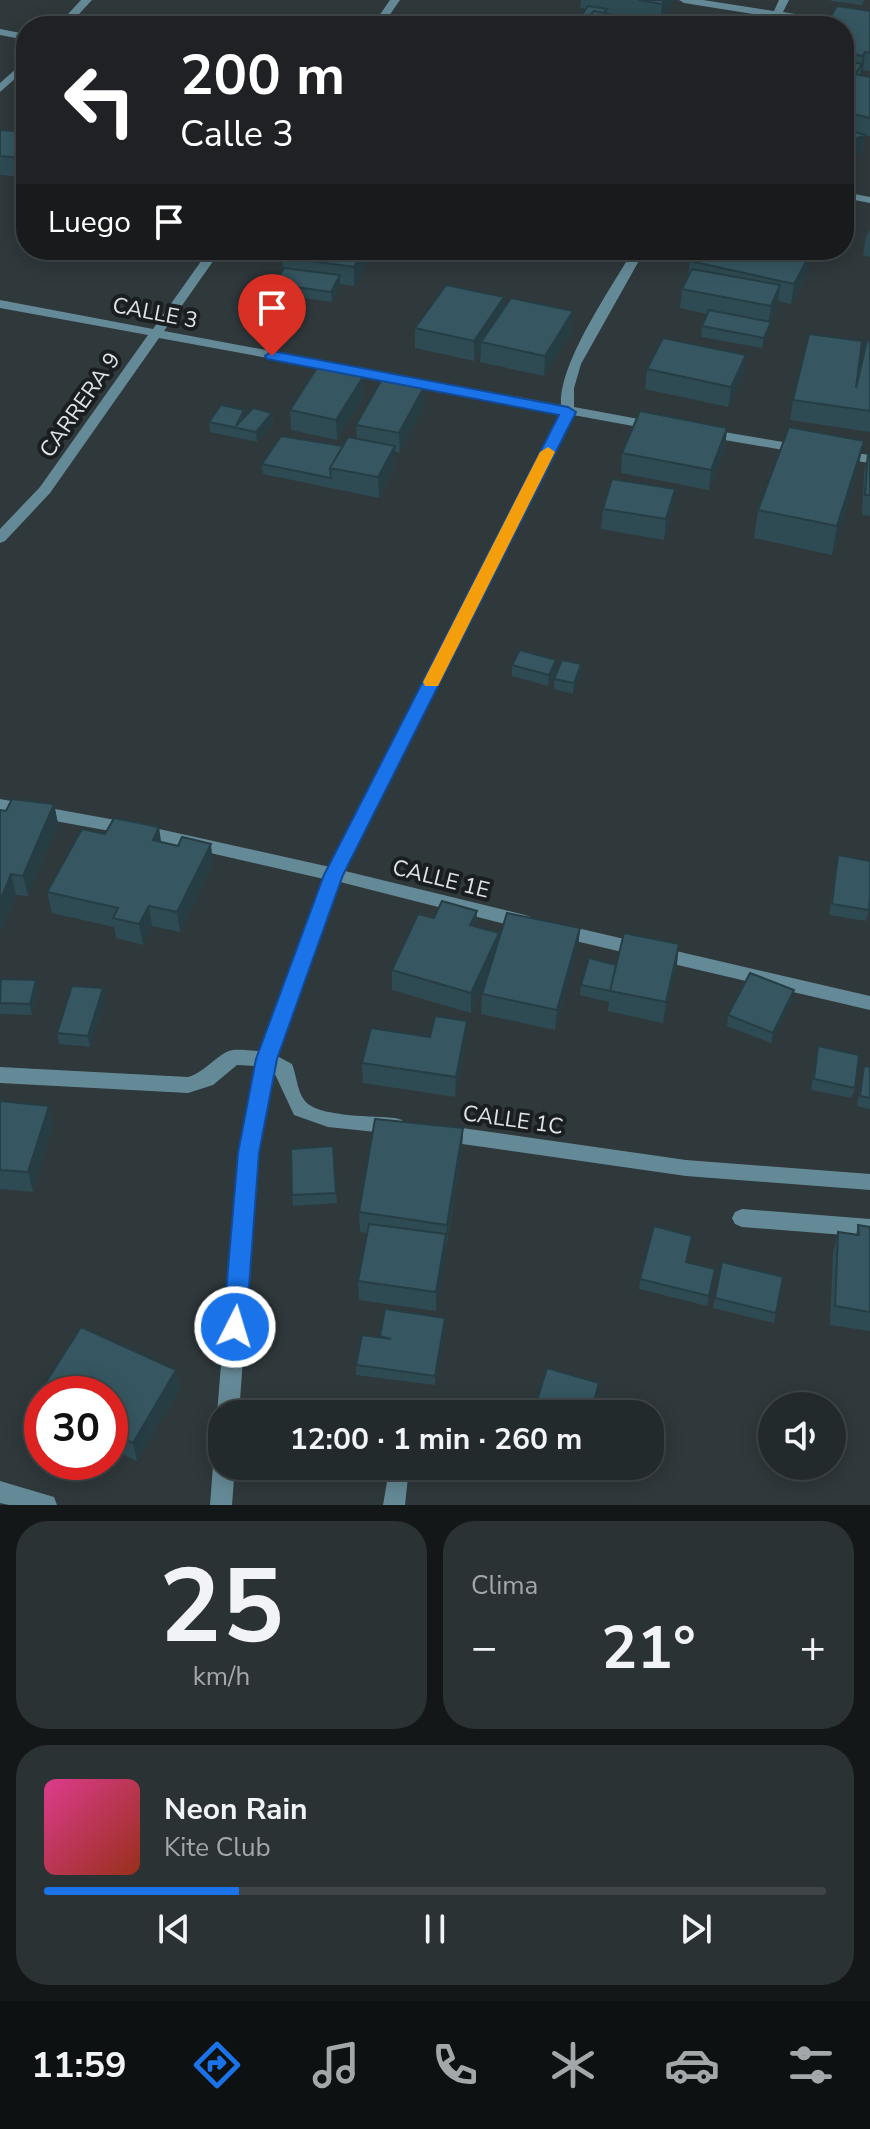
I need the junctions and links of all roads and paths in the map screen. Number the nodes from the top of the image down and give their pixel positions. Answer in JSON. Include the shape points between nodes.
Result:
{"nodes":[{"id":1,"x":87,"y":0,"type":"edge"},
{"id":2,"x":684,"y":0,"type":"edge"},
{"id":3,"x":784,"y":0,"type":"edge"},
{"id":4,"x":779,"y":14,"type":"junction"},
{"id":5,"x":72,"y":16,"type":"edge"},
{"id":6,"x":791,"y":16,"type":"edge"},
{"id":7,"x":16,"y":73,"type":"edge"},
{"id":8,"x":0,"y":89,"type":"edge"},
{"id":9,"x":208,"y":260,"type":"edge"},
{"id":10,"x":633,"y":260,"type":"edge"},
{"id":11,"x":0,"y":304,"type":"edge"},
{"id":12,"x":154,"y":333,"type":"junction"},
{"id":13,"x":568,"y":412,"type":"junction"},
{"id":14,"x":674,"y":428,"type":"edge"},
{"id":15,"x":689,"y":431,"type":"edge"},
{"id":16,"x":810,"y":450,"type":"edge"},
{"id":17,"x":825,"y":452,"type":"edge"},
{"id":18,"x":870,"y":459,"type":"edge"},
{"id":19,"x":0,"y":538,"type":"edge"},
{"id":20,"x":0,"y":805,"type":"edge"},
{"id":21,"x":334,"y":875,"type":"junction"},
{"id":22,"x":870,"y":1003,"type":"edge"},
{"id":23,"x":267,"y":1059,"type":"junction"},
{"id":24,"x":0,"y":1075,"type":"edge"},
{"id":25,"x":870,"y":1182,"type":"edge"},
{"id":26,"x":742,"y":1218,"type":"dead end"},
{"id":27,"x":870,"y":1228,"type":"edge"},
{"id":28,"x":229,"y":1400,"type":"edge"},
{"id":29,"x":223,"y":1480,"type":"edge"},
{"id":30,"x":397,"y":1480,"type":"edge"},
{"id":31,"x":0,"y":1492,"type":"edge"},
{"id":32,"x":46,"y":1505,"type":"edge"},
{"id":33,"x":221,"y":1505,"type":"edge"},
{"id":34,"x":394,"y":1505,"type":"edge"}],
"edges":[{"from":1,"to":5,"type":"street"},
{"from":2,"to":4,"type":"street"},
{"from":3,"to":4,"type":"street"},
{"from":4,"to":6,"type":"street"},
{"from":7,"to":8,"type":"street"},
{"from":9,"to":12,"type":"street","name":"CARRERA 9"},
{"from":10,"to":13,"type":"street","via":[[575,364],[567,388]]},
{"from":11,"to":12,"type":"street","name":"CALLE 3"},
{"from":12,"to":13,"type":"street","name":"CALLE 3"},
{"from":12,"to":19,"type":"street","name":"CARRERA 9","via":[[45,490]]},
{"from":13,"to":14,"type":"street","name":"CALLE 3"},
{"from":13,"to":21,"type":"street"},
{"from":15,"to":16,"type":"street"},
{"from":17,"to":18,"type":"street"},
{"from":20,"to":21,"type":"street","name":"CALLE 1E"},
{"from":21,"to":22,"type":"street","name":"CALLE 1E"},
{"from":21,"to":23,"type":"street"},
{"from":23,"to":24,"type":"street","via":[[233,1057],[206,1080],[188,1085]]},
{"from":23,"to":25,"type":"street","name":"CALLE 1C","via":[[285,1069],[301,1109],[328,1119],[686,1168]]},
{"from":23,"to":28,"type":"street","via":[[248,1153]]},
{"from":26,"to":27,"type":"street"},
{"from":29,"to":33,"type":"street"},
{"from":30,"to":34,"type":"street"},
{"from":31,"to":32,"type":"street"}]}
